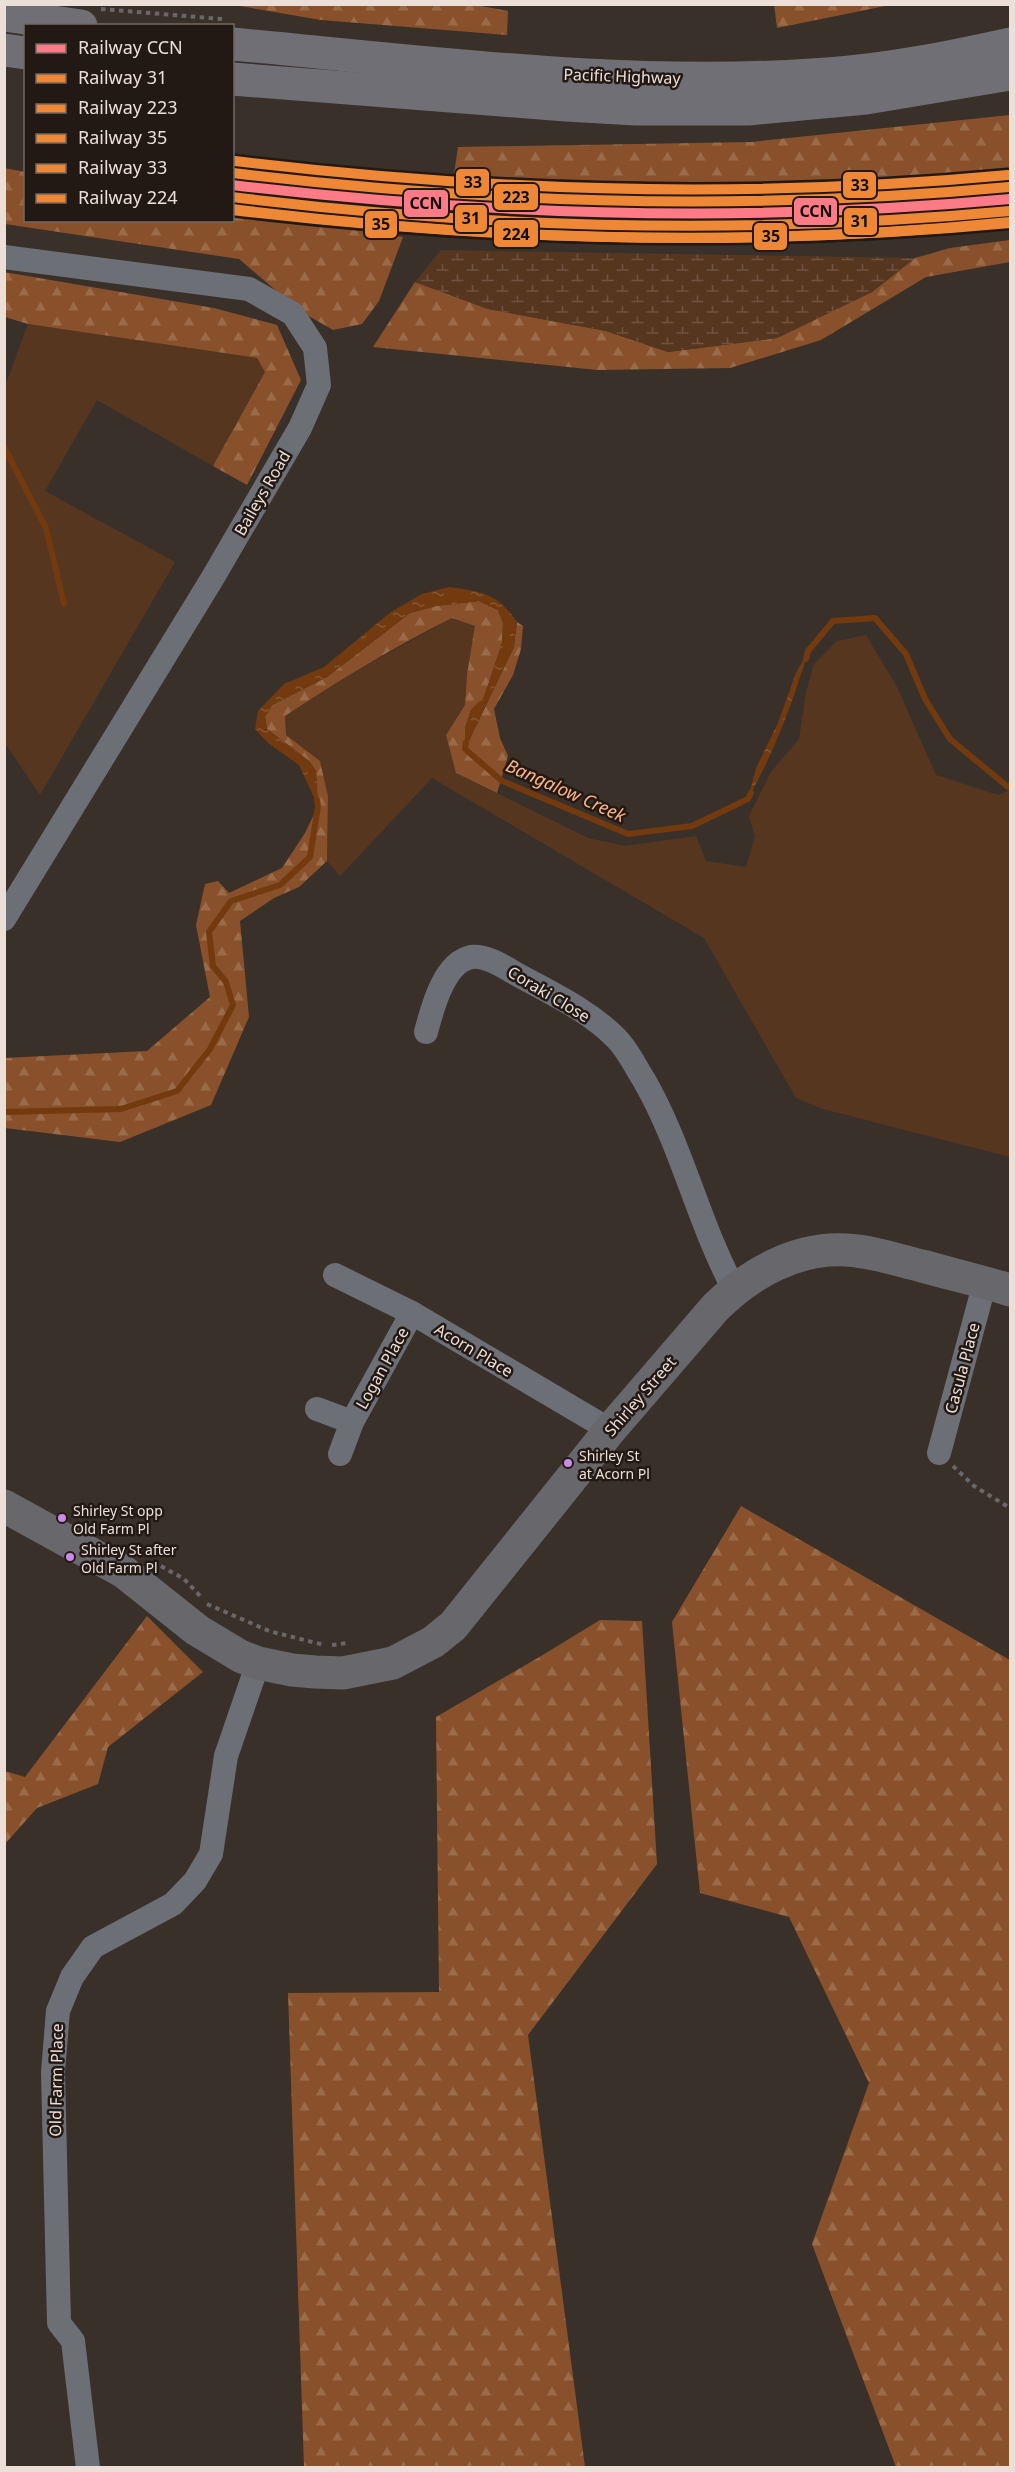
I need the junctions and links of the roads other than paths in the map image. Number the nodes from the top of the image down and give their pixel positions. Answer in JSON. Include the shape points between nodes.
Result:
{"nodes":[{"id":1,"x":4,"y":15,"type":"edge"},
{"id":2,"x":89,"y":17,"type":"edge"},
{"id":3,"x":234,"y":33,"type":"edge"},
{"id":4,"x":1011,"y":44,"type":"edge"},
{"id":5,"x":4,"y":50,"type":"edge"},
{"id":6,"x":24,"y":53,"type":"edge"},
{"id":7,"x":1011,"y":74,"type":"edge"},
{"id":8,"x":234,"y":79,"type":"edge"},
{"id":9,"x":4,"y":257,"type":"edge"},
{"id":10,"x":12,"y":891,"type":"edge"},
{"id":11,"x":4,"y":919,"type":"edge"},
{"id":12,"x":426,"y":1032,"type":"dead end"},
{"id":13,"x":335,"y":1275,"type":"dead end"},
{"id":14,"x":998,"y":1286,"type":"edge"},
{"id":15,"x":734,"y":1289,"type":"junction"},
{"id":16,"x":412,"y":1313,"type":"junction"},
{"id":17,"x":317,"y":1409,"type":"dead end"},
{"id":18,"x":352,"y":1422,"type":"junction"},
{"id":19,"x":610,"y":1430,"type":"junction"},
{"id":20,"x":939,"y":1453,"type":"road end"},
{"id":21,"x":340,"y":1454,"type":"dead end"},
{"id":22,"x":4,"y":1506,"type":"edge"},
{"id":23,"x":258,"y":1663,"type":"junction"},
{"id":24,"x":88,"y":2468,"type":"edge"}],
"edges":[{"from":1,"to":2,"type":"main road"},
{"from":3,"to":4,"type":"main road","name":"Pacific Highway","via":[[564,74],[660,78],[829,74]]},
{"from":5,"to":6,"type":"main road"},
{"from":7,"to":8,"type":"main road","name":"Pacific Highway","via":[[866,98],[748,109],[566,105]]},
{"from":9,"to":10,"type":"street","name":"Baileys Road","via":[[249,289],[293,314],[315,348],[319,385],[300,428],[218,570]]},
{"from":10,"to":11,"type":"street","name":"Baileys Road"},
{"from":12,"to":15,"type":"street","name":"Coraki Close","via":[[446,977],[462,962],[478,957],[503,966],[580,1009],[614,1036],[661,1110],[720,1264]]},
{"from":13,"to":16,"type":"street","name":"Acorn Place"},
{"from":14,"to":15,"type":"street","name":"Shirley Street","via":[[845,1250],[800,1256],[772,1266]]},
{"from":14,"to":20,"type":"street","name":"Casula Place"},
{"from":15,"to":19,"type":"street","name":"Shirley Street"},
{"from":16,"to":18,"type":"street","name":"Logan Place"},
{"from":16,"to":19,"type":"street","name":"Acorn Place"},
{"from":17,"to":18,"type":"street","name":"Logan Place"},
{"from":18,"to":21,"type":"street","name":"Logan Place"},
{"from":19,"to":23,"type":"street","name":"Shirley Street","via":[[453,1626],[433,1642],[393,1663],[343,1673]]},
{"from":22,"to":23,"type":"street","name":"Shirley Street","via":[[124,1572],[211,1640]]},
{"from":23,"to":24,"type":"street","name":"Old Farm Place","via":[[226,1756],[212,1854],[195,1881],[173,1904],[93,1947],[72,1977],[58,2011],[53,2072],[59,2323],[74,2341]]}]}
